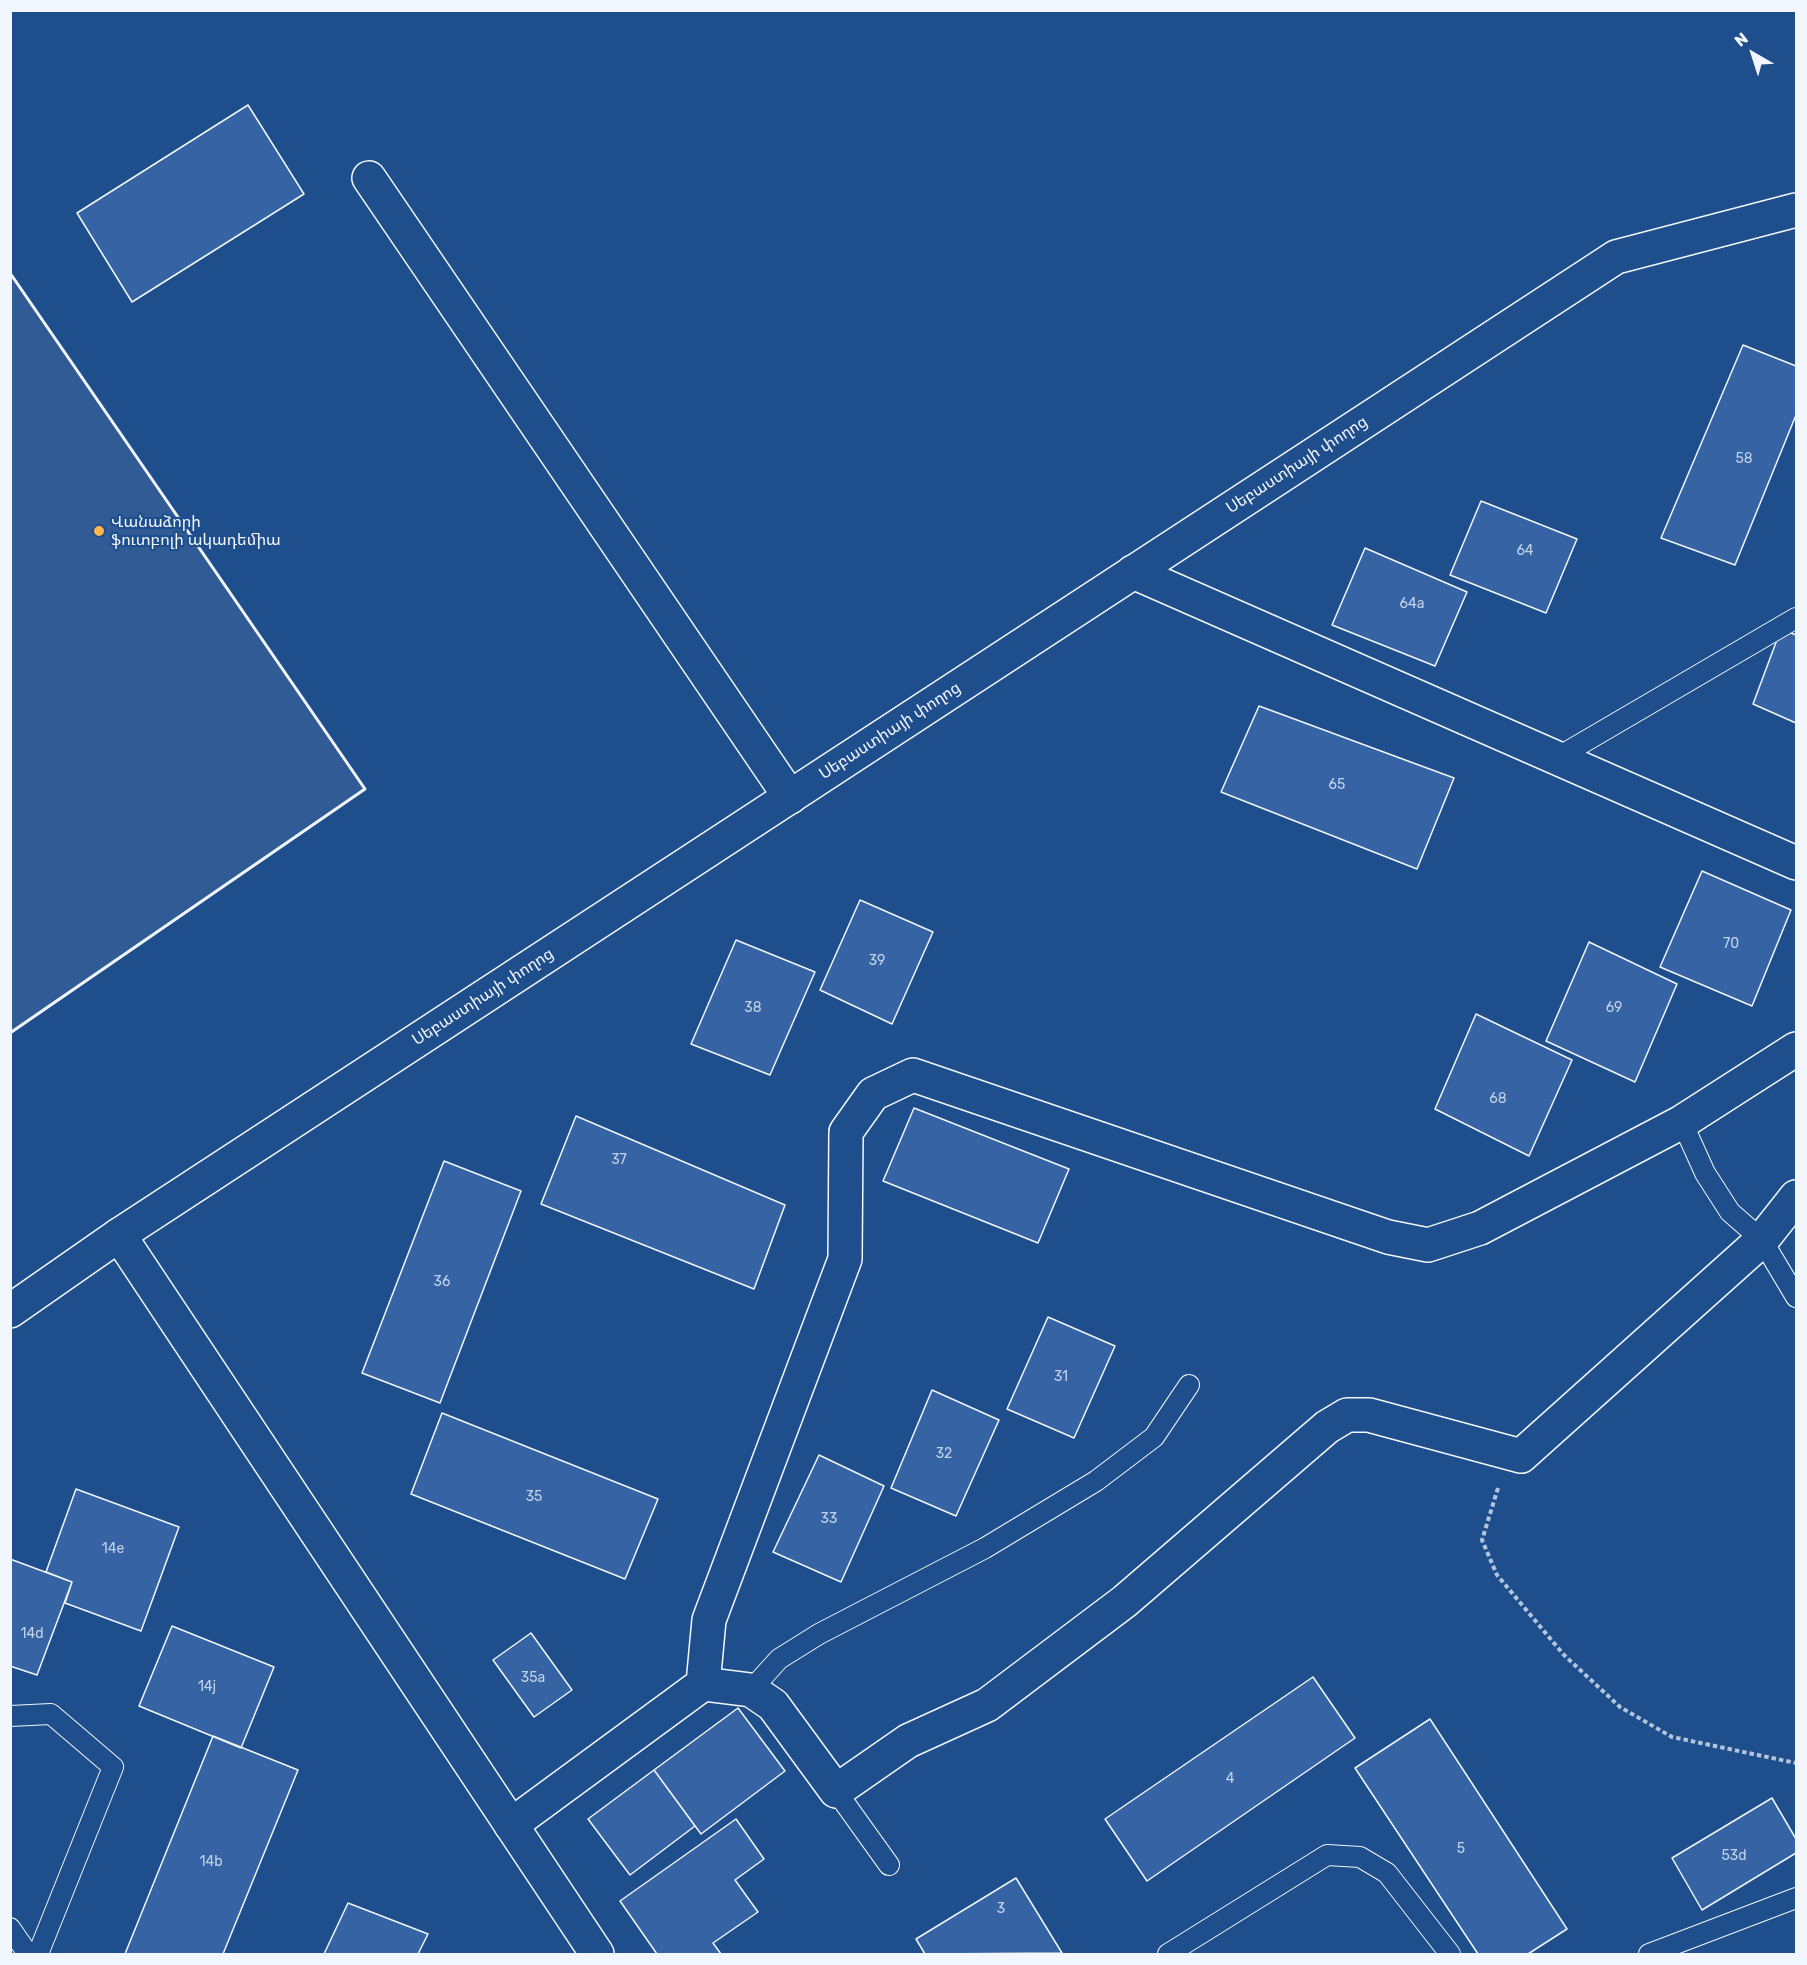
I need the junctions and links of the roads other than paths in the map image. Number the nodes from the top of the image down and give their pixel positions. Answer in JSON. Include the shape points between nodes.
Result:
{"nodes":[{"id":1,"x":369,"y":178,"type":"dead end"},
{"id":2,"x":1797,"y":210,"type":"edge"},
{"id":3,"x":1133,"y":572,"type":"junction"},
{"id":4,"x":1797,"y":618,"type":"edge"},
{"id":5,"x":1555,"y":759,"type":"junction"},
{"id":6,"x":790,"y":797,"type":"junction"},
{"id":7,"x":1797,"y":863,"type":"edge"},
{"id":8,"x":1797,"y":1049,"type":"edge"},
{"id":9,"x":1682,"y":1122,"type":"junction"},
{"id":10,"x":1797,"y":1197,"type":"edge"},
{"id":11,"x":119,"y":1235,"type":"junction"},
{"id":12,"x":1762,"y":1240,"type":"junction"},
{"id":13,"x":1797,"y":1297,"type":"edge"},
{"id":14,"x":10,"y":1311,"type":"edge"},
{"id":15,"x":1189,"y":1384,"type":"dead end"},
{"id":16,"x":703,"y":1684,"type":"junction"},
{"id":17,"x":750,"y":1690,"type":"junction"},
{"id":18,"x":10,"y":1716,"type":"edge"},
{"id":19,"x":836,"y":1791,"type":"junction"},
{"id":20,"x":511,"y":1825,"type":"junction"},
{"id":21,"x":889,"y":1865,"type":"dead end"},
{"id":22,"x":1797,"y":1898,"type":"edge"},
{"id":23,"x":10,"y":1928,"type":"edge"},
{"id":24,"x":28,"y":1954,"type":"edge"},
{"id":25,"x":38,"y":1954,"type":"edge"},
{"id":26,"x":597,"y":1954,"type":"edge"},
{"id":27,"x":1168,"y":1954,"type":"edge"},
{"id":28,"x":1450,"y":1954,"type":"edge"},
{"id":29,"x":1649,"y":1954,"type":"edge"}],
"edges":[{"from":1,"to":6,"type":"street"},
{"from":2,"to":3,"type":"street","name":"Սեբաստիայի փողոց","via":[[1616,257]]},
{"from":3,"to":5,"type":"street"},
{"from":3,"to":6,"type":"street","name":"Սեբաստիայի փողոց"},
{"from":4,"to":5,"type":"lane"},
{"from":5,"to":7,"type":"street"},
{"from":6,"to":11,"type":"street","name":"Սեբաստիայի փողոց"},
{"from":8,"to":9,"type":"street"},
{"from":9,"to":12,"type":"lane","via":[[1705,1173],[1730,1212]]},
{"from":9,"to":16,"type":"street","via":[[1480,1228],[1428,1245],[1388,1237],[913,1075],[873,1094],[846,1132],[845,1259],[709,1620]]},
{"from":10,"to":12,"type":"street"},
{"from":11,"to":14,"type":"street","name":"Սեբաստիայի փողոց"},
{"from":11,"to":20,"type":"street"},
{"from":12,"to":13,"type":"lane"},
{"from":12,"to":19,"type":"street","via":[[1521,1456],[1369,1415],[1347,1415],[1327,1427],[1125,1601],[989,1703],[908,1741]]},
{"from":15,"to":17,"type":"lane","via":[[1154,1437],[1096,1481],[985,1548],[819,1634],[779,1659]]},
{"from":16,"to":17,"type":"street"},
{"from":16,"to":20,"type":"street"},
{"from":17,"to":19,"type":"street","via":[[773,1705]]},
{"from":18,"to":25,"type":"lane","via":[[51,1714],[113,1767]]},
{"from":19,"to":21,"type":"lane"},
{"from":20,"to":26,"type":"street"},
{"from":22,"to":29,"type":"lane"},
{"from":23,"to":24,"type":"lane"},
{"from":27,"to":28,"type":"lane","via":[[1327,1855],[1360,1857],[1387,1873]]}]}
